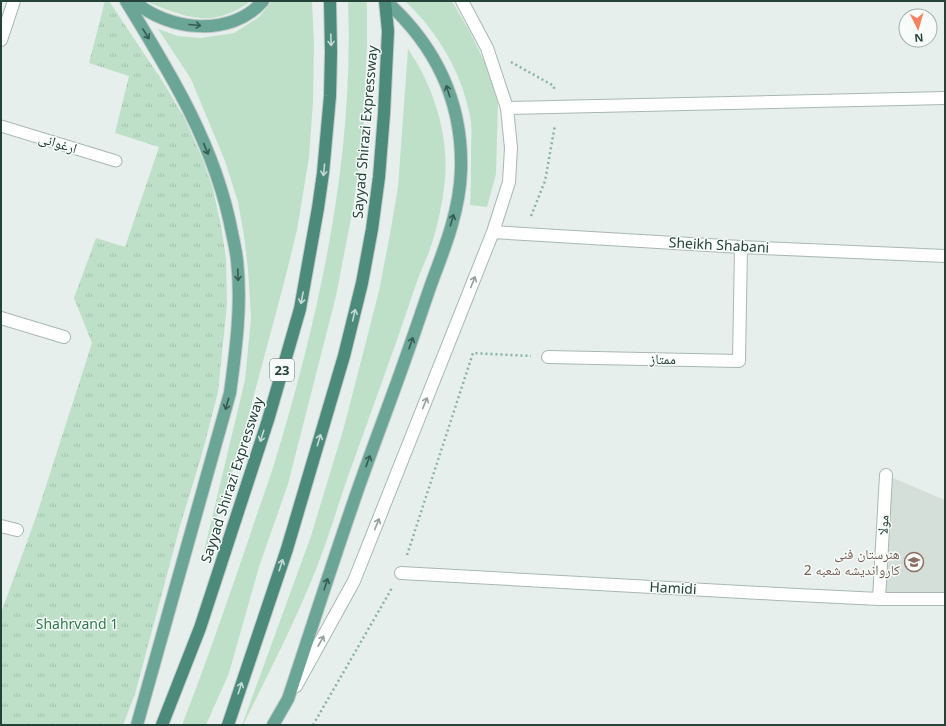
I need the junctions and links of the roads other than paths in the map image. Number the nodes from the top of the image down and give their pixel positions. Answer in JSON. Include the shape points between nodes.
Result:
{"nodes":[{"id":1,"x":14,"y":1,"type":"edge"},
{"id":2,"x":126,"y":1,"type":"edge"},
{"id":3,"x":134,"y":1,"type":"edge"},
{"id":4,"x":263,"y":1,"type":"edge"},
{"id":5,"x":330,"y":1,"type":"edge"},
{"id":6,"x":385,"y":1,"type":"edge"},
{"id":7,"x":462,"y":1,"type":"edge"},
{"id":8,"x":1,"y":40,"type":"edge"},
{"id":9,"x":945,"y":98,"type":"edge"},
{"id":10,"x":507,"y":108,"type":"junction"},
{"id":11,"x":1,"y":126,"type":"edge"},
{"id":12,"x":116,"y":160,"type":"dead end"},
{"id":13,"x":493,"y":232,"type":"junction"},
{"id":14,"x":741,"y":247,"type":"junction"},
{"id":15,"x":945,"y":256,"type":"edge"},
{"id":16,"x":1,"y":318,"type":"edge"},
{"id":17,"x":64,"y":337,"type":"dead end"},
{"id":18,"x":548,"y":357,"type":"road end"},
{"id":19,"x":886,"y":475,"type":"dead end"},
{"id":20,"x":1,"y":526,"type":"edge"},
{"id":21,"x":17,"y":530,"type":"dead end"},
{"id":22,"x":401,"y":573,"type":"road end"},
{"id":23,"x":879,"y":599,"type":"junction"},
{"id":24,"x":945,"y":599,"type":"edge"},
{"id":25,"x":288,"y":699,"type":"junction"},
{"id":26,"x":138,"y":725,"type":"edge"},
{"id":27,"x":162,"y":725,"type":"edge"},
{"id":28,"x":228,"y":725,"type":"edge"},
{"id":29,"x":273,"y":725,"type":"edge"}],
"edges":[{"from":1,"to":8,"type":"street"},
{"from":2,"to":26,"type":"main road","one_way":true,"via":[[183,97],[220,183],[237,260],[239,304],[230,393]]},
{"from":3,"to":4,"type":"main road","one_way":true,"via":[[144,10],[164,20],[214,27],[236,20],[258,7]]},
{"from":5,"to":27,"type":"highway","name":"Sayyad Shirazi Expressway","number":"23","one_way":true,"via":[[330,96],[324,173],[300,309],[268,420],[200,628]]},
{"from":25,"to":6,"type":"main road","one_way":true,"via":[[356,492],[456,209],[461,171],[459,128],[448,90],[440,68],[427,48],[410,25]]},
{"from":28,"to":6,"type":"highway","name":"Sayyad Shirazi Expressway","one_way":true,"via":[[291,534],[344,356],[362,283],[375,207],[384,114],[388,31]]},
{"from":7,"to":10,"type":"street","via":[[487,48]]},
{"from":9,"to":10,"type":"street"},
{"from":10,"to":13,"type":"street","via":[[511,148],[509,182]]},
{"from":11,"to":12,"type":"lane","name":"ارغوانی"},
{"from":13,"to":14,"type":"street","name":"Sheikh Shabani"},
{"from":25,"to":13,"type":"street","one_way":true,"via":[[354,581]]},
{"from":14,"to":15,"type":"street","name":"Sheikh Shabani"},
{"from":14,"to":18,"type":"street","name":"ممتاز","via":[[739,361]]},
{"from":16,"to":17,"type":"street"},
{"from":19,"to":23,"type":"street","name":"مولا"},
{"from":20,"to":21,"type":"street"},
{"from":22,"to":23,"type":"street","name":"Hamidi"},
{"from":23,"to":24,"type":"street","name":"Hamidi"},
{"from":25,"to":29,"type":"main road"}]}
